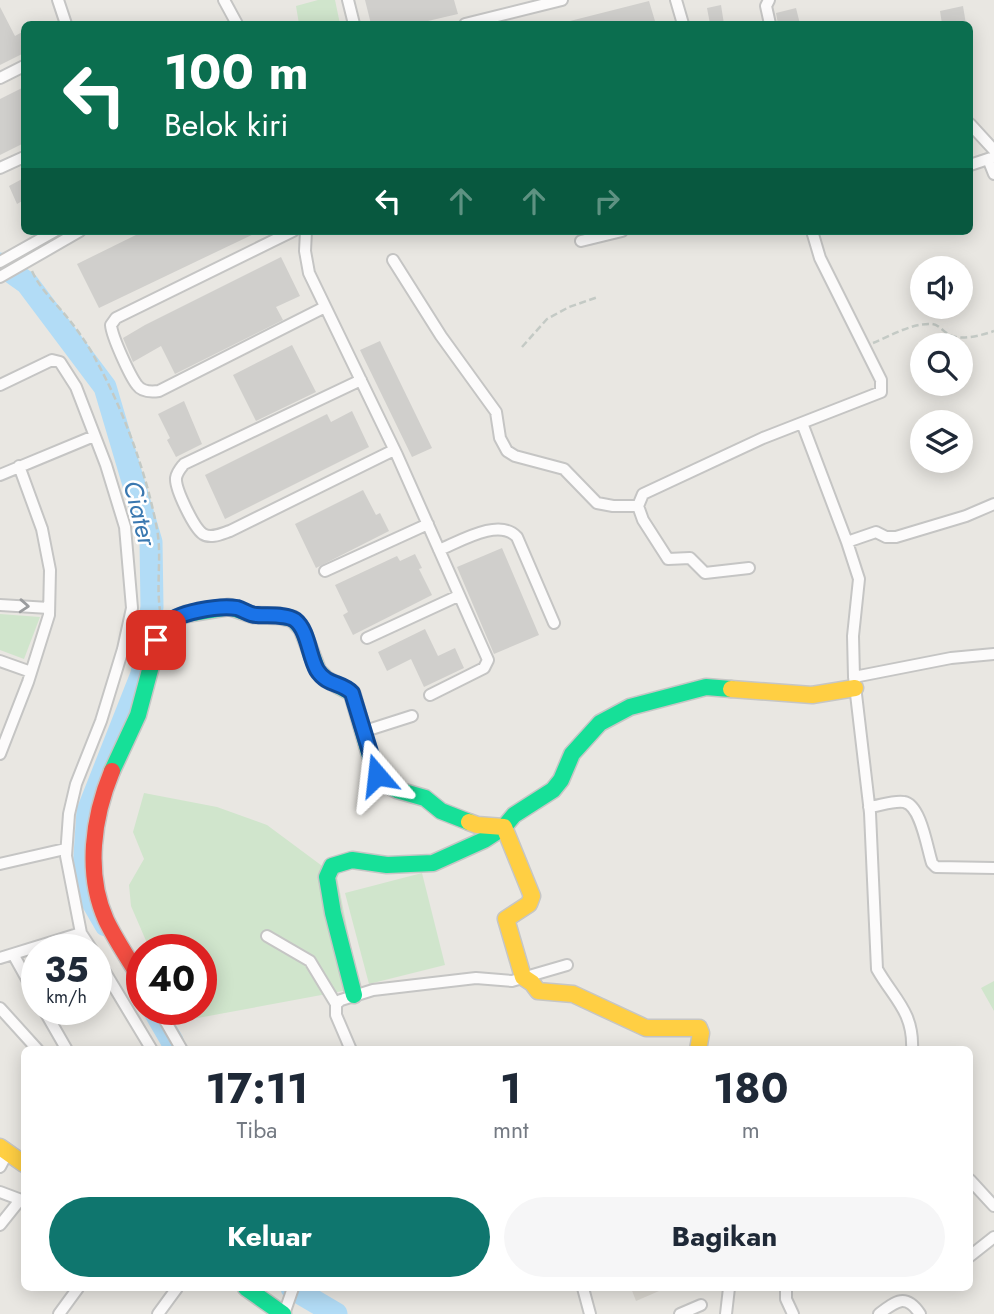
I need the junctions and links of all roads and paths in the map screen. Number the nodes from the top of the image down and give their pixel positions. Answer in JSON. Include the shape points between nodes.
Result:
{"nodes":[{"id":1,"x":58,"y":0,"type":"edge"},
{"id":2,"x":224,"y":0,"type":"edge"},
{"id":3,"x":348,"y":0,"type":"edge"},
{"id":4,"x":562,"y":0,"type":"edge"},
{"id":5,"x":676,"y":0,"type":"edge"},
{"id":6,"x":769,"y":0,"type":"edge"},
{"id":7,"x":65,"y":21,"type":"edge"},
{"id":8,"x":235,"y":21,"type":"edge"},
{"id":9,"x":353,"y":21,"type":"edge"},
{"id":10,"x":477,"y":21,"type":"edge"},
{"id":11,"x":682,"y":21,"type":"edge"},
{"id":12,"x":769,"y":21,"type":"edge"},
{"id":13,"x":21,"y":68,"type":"edge"},
{"id":14,"x":0,"y":78,"type":"edge"},
{"id":15,"x":973,"y":128,"type":"edge"},
{"id":16,"x":992,"y":155,"type":"edge"},
{"id":17,"x":21,"y":158,"type":"edge"},
{"id":18,"x":973,"y":164,"type":"edge"},
{"id":19,"x":0,"y":168,"type":"edge"},
{"id":20,"x":994,"y":174,"type":"edge"},
{"id":21,"x":48,"y":235,"type":"edge"},
{"id":22,"x":73,"y":235,"type":"edge"},
{"id":23,"x":285,"y":235,"type":"edge"},
{"id":24,"x":306,"y":235,"type":"edge"},
{"id":25,"x":606,"y":235,"type":"edge"},
{"id":26,"x":813,"y":235,"type":"edge"},
{"id":27,"x":581,"y":241,"type":"dead end"},
{"id":28,"x":393,"y":260,"type":"dead end"},
{"id":29,"x":0,"y":262,"type":"edge"},
{"id":30,"x":27,"y":262,"type":"junction"},
{"id":31,"x":0,"y":277,"type":"edge"},
{"id":32,"x":598,"y":297,"type":"dead end"},
{"id":33,"x":325,"y":307,"type":"junction"},
{"id":34,"x":994,"y":331,"type":"edge"},
{"id":35,"x":866,"y":346,"type":"junction"},
{"id":36,"x":522,"y":347,"type":"dead end"},
{"id":37,"x":361,"y":380,"type":"junction"},
{"id":38,"x":0,"y":385,"type":"edge"},
{"id":39,"x":802,"y":423,"type":"junction"},
{"id":40,"x":94,"y":436,"type":"junction"},
{"id":41,"x":394,"y":450,"type":"junction"},
{"id":42,"x":19,"y":466,"type":"junction"},
{"id":43,"x":0,"y":475,"type":"edge"},
{"id":44,"x":994,"y":504,"type":"edge"},
{"id":45,"x":638,"y":506,"type":"junction"},
{"id":46,"x":428,"y":524,"type":"junction"},
{"id":47,"x":847,"y":541,"type":"junction"},
{"id":48,"x":439,"y":550,"type":"junction"},
{"id":49,"x":750,"y":568,"type":"dead end"},
{"id":50,"x":325,"y":571,"type":"dead end"},
{"id":51,"x":458,"y":596,"type":"junction"},
{"id":52,"x":0,"y":605,"type":"edge"},
{"id":53,"x":49,"y":608,"type":"junction"},
{"id":54,"x":554,"y":623,"type":"dead end"},
{"id":55,"x":164,"y":626,"type":"junction"},
{"id":56,"x":367,"y":638,"type":"dead end"},
{"id":57,"x":994,"y":654,"type":"edge"},
{"id":58,"x":0,"y":661,"type":"edge"},
{"id":59,"x":31,"y":672,"type":"junction"},
{"id":60,"x":855,"y":682,"type":"junction"},
{"id":61,"x":430,"y":695,"type":"dead end"},
{"id":62,"x":412,"y":716,"type":"dead end"},
{"id":63,"x":365,"y":731,"type":"junction"},
{"id":64,"x":0,"y":754,"type":"edge"},
{"id":65,"x":869,"y":807,"type":"junction"},
{"id":66,"x":504,"y":827,"type":"junction"},
{"id":67,"x":65,"y":849,"type":"junction"},
{"id":68,"x":0,"y":864,"type":"edge"},
{"id":69,"x":994,"y":867,"type":"edge"},
{"id":70,"x":81,"y":933,"type":"joint"},
{"id":71,"x":267,"y":936,"type":"dead end"},
{"id":72,"x":13,"y":954,"type":"junction"},
{"id":73,"x":126,"y":955,"type":"edge"},
{"id":74,"x":0,"y":958,"type":"edge"},
{"id":75,"x":567,"y":965,"type":"dead end"},
{"id":76,"x":21,"y":968,"type":"edge"},
{"id":77,"x":523,"y":977,"type":"junction"},
{"id":78,"x":112,"y":984,"type":"edge"},
{"id":79,"x":354,"y":995,"type":"junction"},
{"id":80,"x":336,"y":1004,"type":"junction"},
{"id":81,"x":0,"y":1008,"type":"edge"},
{"id":82,"x":53,"y":1025,"type":"edge"},
{"id":83,"x":168,"y":1025,"type":"edge"},
{"id":84,"x":34,"y":1046,"type":"edge"},
{"id":85,"x":65,"y":1046,"type":"edge"},
{"id":86,"x":150,"y":1046,"type":"edge"},
{"id":87,"x":180,"y":1046,"type":"edge"},
{"id":88,"x":349,"y":1046,"type":"edge"},
{"id":89,"x":699,"y":1046,"type":"edge"},
{"id":90,"x":912,"y":1046,"type":"edge"},
{"id":91,"x":4,"y":1150,"type":"edge"},
{"id":92,"x":21,"y":1162,"type":"edge"},
{"id":93,"x":0,"y":1167,"type":"edge"},
{"id":94,"x":973,"y":1183,"type":"edge"},
{"id":95,"x":0,"y":1192,"type":"edge"},
{"id":96,"x":21,"y":1201,"type":"edge"},
{"id":97,"x":21,"y":1202,"type":"edge"},
{"id":98,"x":994,"y":1206,"type":"edge"},
{"id":99,"x":0,"y":1225,"type":"edge"},
{"id":100,"x":994,"y":1237,"type":"edge"},
{"id":101,"x":973,"y":1254,"type":"edge"},
{"id":102,"x":76,"y":1291,"type":"edge"},
{"id":103,"x":175,"y":1291,"type":"edge"},
{"id":104,"x":251,"y":1291,"type":"edge"},
{"id":105,"x":292,"y":1291,"type":"edge"},
{"id":106,"x":584,"y":1291,"type":"edge"},
{"id":107,"x":729,"y":1291,"type":"edge"},
{"id":108,"x":786,"y":1291,"type":"edge"},
{"id":109,"x":701,"y":1305,"type":"dead end"},
{"id":110,"x":284,"y":1312,"type":"edge"},
{"id":111,"x":59,"y":1314,"type":"edge"},
{"id":112,"x":159,"y":1314,"type":"edge"},
{"id":113,"x":590,"y":1314,"type":"edge"},
{"id":114,"x":680,"y":1314,"type":"edge"},
{"id":115,"x":726,"y":1314,"type":"edge"},
{"id":116,"x":793,"y":1314,"type":"edge"},
{"id":117,"x":879,"y":1314,"type":"edge"},
{"id":118,"x":920,"y":1314,"type":"edge"}],
"edges":[{"from":1,"to":7,"type":"street"},
{"from":2,"to":8,"type":"street"},
{"from":3,"to":9,"type":"street"},
{"from":4,"to":10,"type":"street"},
{"from":5,"to":11,"type":"street"},
{"from":6,"to":12,"type":"street"},
{"from":13,"to":14,"type":"street"},
{"from":15,"to":16,"type":"street"},
{"from":16,"to":18,"type":"street"},
{"from":16,"to":20,"type":"street"},
{"from":17,"to":19,"type":"street"},
{"from":21,"to":29,"type":"street"},
{"from":22,"to":30,"type":"street"},
{"from":23,"to":33,"type":"street","via":[[116,318],[111,326],[113,335],[137,385],[159,391]]},
{"from":24,"to":33,"type":"street","via":[[309,273]]},
{"from":25,"to":27,"type":"street"},
{"from":26,"to":35,"type":"street","via":[[820,258]]},
{"from":28,"to":45,"type":"street","via":[[496,412],[507,451],[564,470],[597,503]]},
{"from":30,"to":31,"type":"street"},
{"from":30,"to":55,"type":"path","via":[[90,350],[114,396],[157,529],[159,606]]},
{"from":32,"to":36,"type":"path","via":[[547,319]]},
{"from":33,"to":37,"type":"street"},
{"from":34,"to":35,"type":"path","via":[[952,337],[930,324]]},
{"from":35,"to":39,"type":"street","via":[[881,380],[881,393]]},
{"from":37,"to":41,"type":"street"},
{"from":37,"to":41,"type":"street","via":[[184,464],[176,475],[176,485],[195,526],[211,537],[230,531]]},
{"from":38,"to":40,"type":"street","via":[[58,360],[76,387]]},
{"from":39,"to":45,"type":"street","via":[[643,494]]},
{"from":39,"to":47,"type":"street"},
{"from":40,"to":42,"type":"street"},
{"from":40,"to":67,"type":"street","via":[[125,527],[132,608],[120,661],[71,799]]},
{"from":41,"to":46,"type":"street"},
{"from":42,"to":43,"type":"street"},
{"from":42,"to":53,"type":"street","via":[[43,528],[50,570]]},
{"from":44,"to":47,"type":"street","via":[[896,537],[876,532]]},
{"from":45,"to":49,"type":"street","via":[[668,559],[690,558],[705,573]]},
{"from":46,"to":48,"type":"street"},
{"from":46,"to":50,"type":"street"},
{"from":47,"to":60,"type":"street","via":[[859,579],[853,635]]},
{"from":48,"to":51,"type":"street"},
{"from":48,"to":54,"type":"street","via":[[492,529],[512,531]]},
{"from":51,"to":56,"type":"street"},
{"from":51,"to":61,"type":"street","via":[[487,665]]},
{"from":52,"to":53,"type":"street","one_way":true},
{"from":53,"to":59,"type":"street"},
{"from":55,"to":63,"type":"street","via":[[178,616],[225,607],[295,620],[317,670],[327,681],[352,693]]},
{"from":55,"to":73,"type":"street","via":[[156,640],[138,717],[99,806],[94,845],[103,911]]},
{"from":57,"to":60,"type":"street","via":[[951,658]]},
{"from":58,"to":59,"type":"street"},
{"from":59,"to":64,"type":"street"},
{"from":60,"to":65,"type":"street"},
{"from":60,"to":66,"type":"street","via":[[813,695],[706,687],[630,707],[600,723],[572,754],[553,790],[514,815]]},
{"from":62,"to":63,"type":"street"},
{"from":63,"to":66,"type":"street","via":[[377,775],[388,786],[414,793],[441,811],[477,825]]},
{"from":65,"to":69,"type":"street","via":[[902,802],[912,807],[936,867]]},
{"from":65,"to":90,"type":"street","via":[[877,969],[902,1004],[911,1025]]},
{"from":66,"to":77,"type":"street","via":[[532,896],[529,904],[506,919]]},
{"from":66,"to":79,"type":"street","via":[[433,863],[387,865],[352,860],[331,866],[327,877],[331,901]]},
{"from":67,"to":68,"type":"street"},
{"from":67,"to":70,"type":"street"},
{"from":70,"to":72,"type":"street"},
{"from":71,"to":80,"type":"street","via":[[310,961]]},
{"from":72,"to":74,"type":"street"},
{"from":72,"to":76,"type":"street"},
{"from":75,"to":77,"type":"street"},
{"from":77,"to":79,"type":"street","via":[[512,981],[476,978]]},
{"from":77,"to":89,"type":"street","via":[[542,993],[573,994],[646,1028],[699,1028]]},
{"from":78,"to":86,"type":"street"},
{"from":79,"to":80,"type":"street"},
{"from":80,"to":88,"type":"street"},
{"from":81,"to":84,"type":"street"},
{"from":82,"to":85,"type":"street"},
{"from":83,"to":87,"type":"street"},
{"from":91,"to":92,"type":"street"},
{"from":91,"to":93,"type":"street"},
{"from":94,"to":98,"type":"street"},
{"from":95,"to":96,"type":"street"},
{"from":97,"to":99,"type":"street"},
{"from":100,"to":101,"type":"street"},
{"from":102,"to":111,"type":"street"},
{"from":103,"to":112,"type":"street"},
{"from":104,"to":110,"type":"street"},
{"from":105,"to":110,"type":"street"},
{"from":106,"to":113,"type":"street"},
{"from":107,"to":115,"type":"street"},
{"from":108,"to":116,"type":"street"},
{"from":109,"to":114,"type":"street"},
{"from":117,"to":118,"type":"street","via":[[906,1300]]}]}
